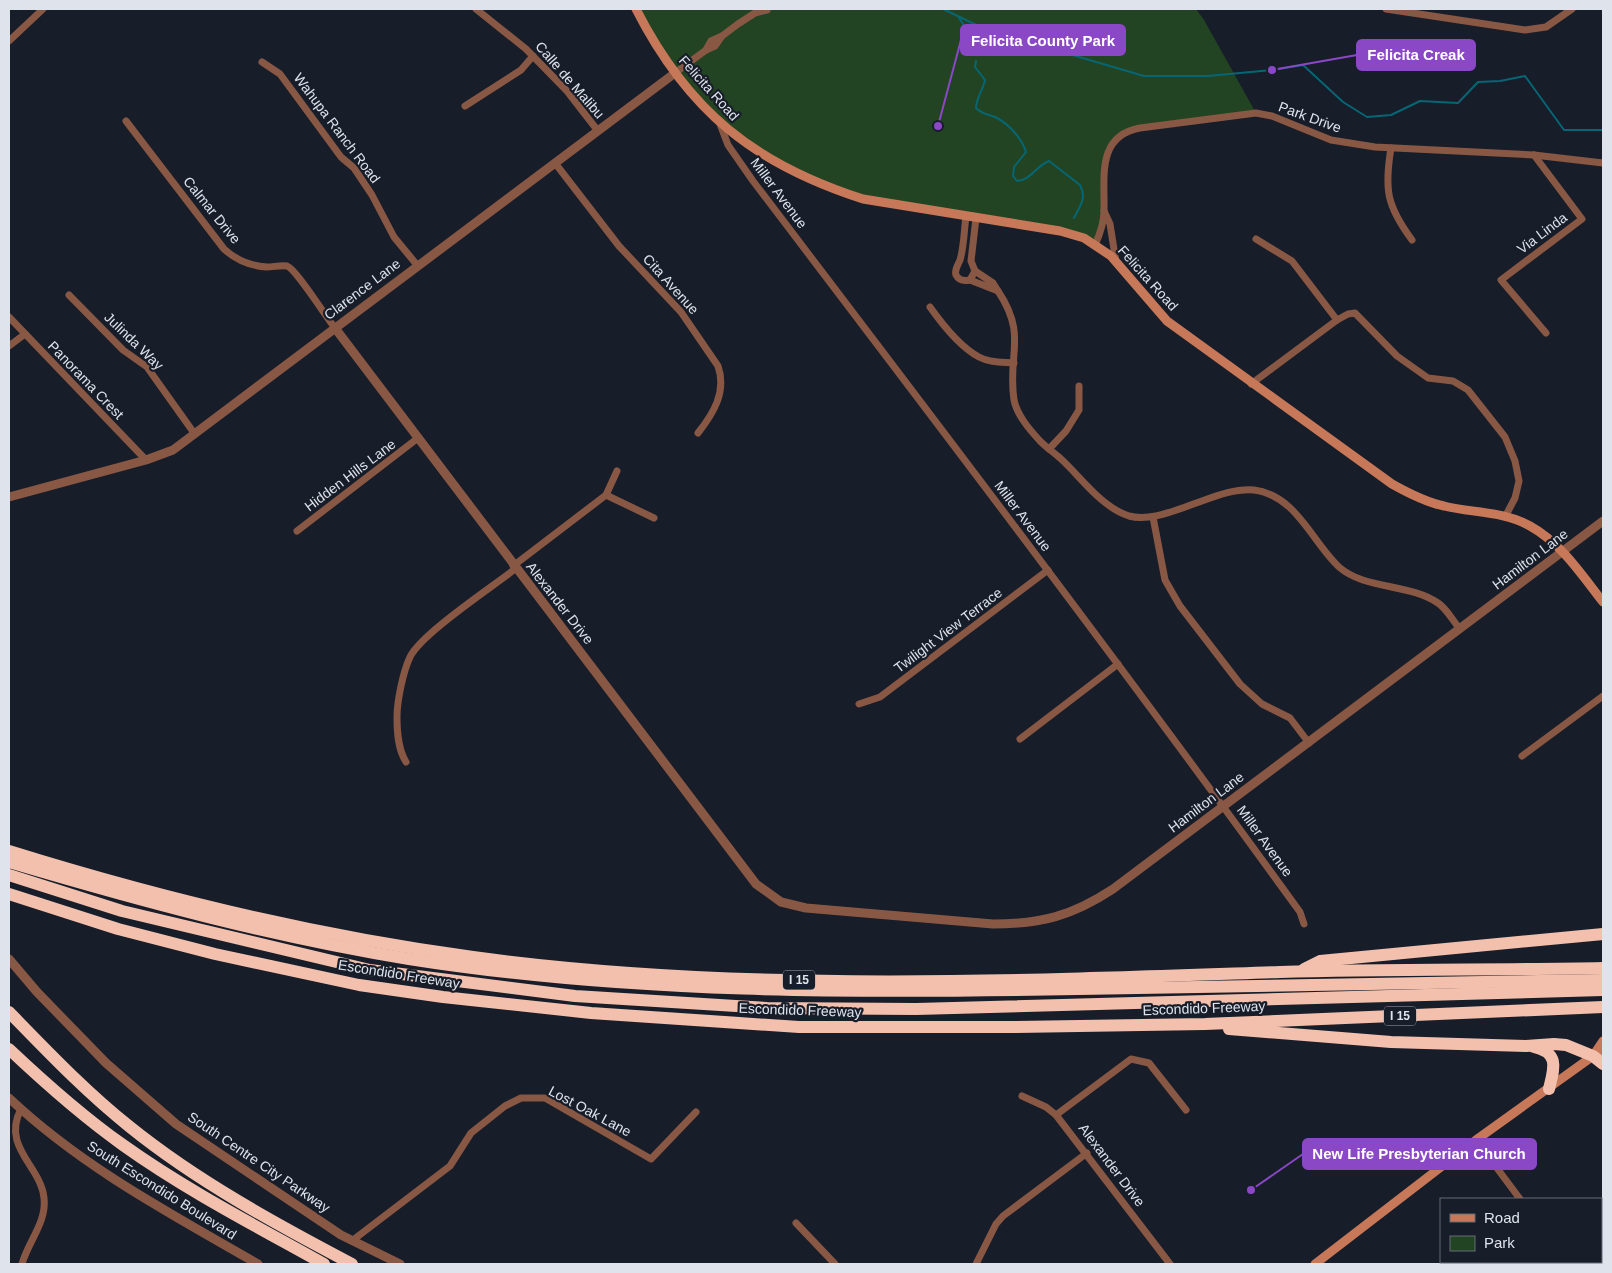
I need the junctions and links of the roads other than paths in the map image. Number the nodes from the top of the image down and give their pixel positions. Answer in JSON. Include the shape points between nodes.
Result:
{"nodes":[{"id":1,"x":44,"y":9,"type":"edge"},
{"id":2,"x":476,"y":9,"type":"edge"},
{"id":3,"x":636,"y":9,"type":"edge"},
{"id":4,"x":1386,"y":9,"type":"edge"},
{"id":5,"x":1572,"y":9,"type":"edge"},
{"id":6,"x":766,"y":10,"type":"edge"},
{"id":7,"x":9,"y":41,"type":"edge"},
{"id":8,"x":534,"y":56,"type":"junction"},
{"id":9,"x":262,"y":62,"type":"dead end"},
{"id":10,"x":675,"y":73,"type":"junction"},
{"id":11,"x":465,"y":106,"type":"dead end"},
{"id":12,"x":126,"y":121,"type":"dead end"},
{"id":13,"x":720,"y":124,"type":"junction"},
{"id":14,"x":598,"y":131,"type":"junction"},
{"id":15,"x":1391,"y":148,"type":"junction"},
{"id":16,"x":1534,"y":155,"type":"junction"},
{"id":17,"x":556,"y":162,"type":"junction"},
{"id":18,"x":1603,"y":163,"type":"edge"},
{"id":19,"x":1104,"y":211,"type":"junction"},
{"id":20,"x":966,"y":216,"type":"junction"},
{"id":21,"x":976,"y":218,"type":"junction"},
{"id":22,"x":1256,"y":239,"type":"dead end"},
{"id":23,"x":1412,"y":240,"type":"dead end"},
{"id":24,"x":1095,"y":244,"type":"junction"},
{"id":25,"x":1116,"y":262,"type":"junction"},
{"id":26,"x":417,"y":265,"type":"junction"},
{"id":27,"x":975,"y":271,"type":"junction"},
{"id":28,"x":970,"y":280,"type":"junction"},
{"id":29,"x":998,"y":290,"type":"junction"},
{"id":30,"x":69,"y":295,"type":"dead end"},
{"id":31,"x":930,"y":307,"type":"dead end"},
{"id":32,"x":9,"y":317,"type":"edge"},
{"id":33,"x":1337,"y":320,"type":"junction"},
{"id":34,"x":335,"y":328,"type":"junction"},
{"id":35,"x":1546,"y":333,"type":"dead end"},
{"id":36,"x":25,"y":334,"type":"junction"},
{"id":37,"x":9,"y":346,"type":"edge"},
{"id":38,"x":1014,"y":363,"type":"junction"},
{"id":39,"x":1251,"y":384,"type":"junction"},
{"id":40,"x":1079,"y":386,"type":"dead end"},
{"id":41,"x":194,"y":433,"type":"junction"},
{"id":42,"x":698,"y":433,"type":"dead end"},
{"id":43,"x":418,"y":438,"type":"junction"},
{"id":44,"x":1049,"y":449,"type":"junction"},
{"id":45,"x":146,"y":460,"type":"junction"},
{"id":46,"x":617,"y":471,"type":"dead end"},
{"id":47,"x":606,"y":495,"type":"junction"},
{"id":48,"x":9,"y":497,"type":"edge"},
{"id":49,"x":1153,"y":517,"type":"junction"},
{"id":50,"x":1505,"y":517,"type":"junction"},
{"id":51,"x":654,"y":518,"type":"dead end"},
{"id":52,"x":1603,"y":521,"type":"edge"},
{"id":53,"x":297,"y":531,"type":"dead end"},
{"id":54,"x":1562,"y":552,"type":"junction"},
{"id":55,"x":514,"y":567,"type":"junction"},
{"id":56,"x":1048,"y":570,"type":"junction"},
{"id":57,"x":1603,"y":602,"type":"edge"},
{"id":58,"x":1460,"y":629,"type":"junction"},
{"id":59,"x":1118,"y":664,"type":"junction"},
{"id":60,"x":1603,"y":696,"type":"edge"},
{"id":61,"x":859,"y":704,"type":"dead end"},
{"id":62,"x":1020,"y":739,"type":"dead end"},
{"id":63,"x":1309,"y":743,"type":"junction"},
{"id":64,"x":1522,"y":756,"type":"dead end"},
{"id":65,"x":406,"y":762,"type":"dead end"},
{"id":66,"x":1224,"y":806,"type":"junction"},
{"id":67,"x":9,"y":851,"type":"edge"},
{"id":68,"x":9,"y":862,"type":"edge"},
{"id":69,"x":9,"y":875,"type":"edge"},
{"id":70,"x":766,"y":893,"type":"joint"},
{"id":71,"x":9,"y":894,"type":"edge"},
{"id":72,"x":1304,"y":924,"type":"dead end"},
{"id":73,"x":1603,"y":934,"type":"edge"},
{"id":74,"x":9,"y":959,"type":"edge"},
{"id":75,"x":1603,"y":968,"type":"edge"},
{"id":76,"x":1446,"y":971,"type":"junction"},
{"id":77,"x":1297,"y":972,"type":"junction"},
{"id":78,"x":1603,"y":980,"type":"edge"},
{"id":79,"x":1373,"y":985,"type":"junction"},
{"id":80,"x":1603,"y":990,"type":"edge"},
{"id":81,"x":1599,"y":1007,"type":"edge"},
{"id":82,"x":9,"y":1012,"type":"edge"},
{"id":83,"x":1205,"y":1024,"type":"junction"},
{"id":84,"x":1603,"y":1041,"type":"edge"},
{"id":85,"x":1526,"y":1046,"type":"junction"},
{"id":86,"x":9,"y":1050,"type":"edge"},
{"id":87,"x":1600,"y":1057,"type":"edge"},
{"id":88,"x":1549,"y":1088,"type":"junction"},
{"id":89,"x":1022,"y":1096,"type":"dead end"},
{"id":90,"x":9,"y":1098,"type":"edge"},
{"id":91,"x":20,"y":1109,"type":"junction"},
{"id":92,"x":1186,"y":1110,"type":"dead end"},
{"id":93,"x":696,"y":1112,"type":"dead end"},
{"id":94,"x":1056,"y":1115,"type":"junction"},
{"id":95,"x":1476,"y":1140,"type":"junction"},
{"id":96,"x":1086,"y":1153,"type":"junction"},
{"id":97,"x":1519,"y":1198,"type":"edge"},
{"id":98,"x":796,"y":1223,"type":"dead end"},
{"id":99,"x":354,"y":1240,"type":"junction"},
{"id":100,"x":22,"y":1264,"type":"edge"},
{"id":101,"x":258,"y":1264,"type":"edge"},
{"id":102,"x":324,"y":1264,"type":"edge"},
{"id":103,"x":352,"y":1264,"type":"edge"},
{"id":104,"x":400,"y":1264,"type":"edge"},
{"id":105,"x":835,"y":1264,"type":"edge"},
{"id":106,"x":976,"y":1264,"type":"edge"},
{"id":107,"x":1170,"y":1264,"type":"edge"},
{"id":108,"x":1315,"y":1264,"type":"edge"}],
"edges":[{"from":1,"to":7,"type":"street"},
{"from":2,"to":8,"type":"street","name":"Calle de Malibu"},
{"from":3,"to":10,"type":"main road","name":"Felicita Road","via":[[656,47]]},
{"from":4,"to":5,"type":"street","via":[[1526,30],[1546,27]]},
{"from":6,"to":10,"type":"street","name":"Clarence Lane","via":[[754,12],[722,36],[715,46]]},
{"from":8,"to":11,"type":"street","via":[[521,70]]},
{"from":8,"to":14,"type":"street","name":"Calle de Malibu"},
{"from":9,"to":26,"type":"street","name":"Wahupa Ranch Road","via":[[280,74],[341,157],[354,168],[394,237]]},
{"from":10,"to":13,"type":"main road","name":"Felicita Road"},
{"from":10,"to":14,"type":"street","name":"Clarence Lane"},
{"from":12,"to":34,"type":"street","name":"Calmar Drive","via":[[224,249],[246,263],[291,269],[301,278],[305,289]]},
{"from":13,"to":20,"type":"main road","name":"Felicita Road","via":[[781,166],[836,190],[900,206]]},
{"from":13,"to":56,"type":"street","name":"Miller Avenue","via":[[728,145],[753,181]]},
{"from":14,"to":17,"type":"street","name":"Clarence Lane"},
{"from":15,"to":16,"type":"street","name":"Park Drive"},
{"from":15,"to":19,"type":"street","name":"Park Drive","via":[[1331,140],[1272,116],[1256,113],[1133,129],[1116,141],[1107,155]]},
{"from":15,"to":23,"type":"street","via":[[1388,193],[1395,216]]},
{"from":16,"to":18,"type":"street","name":"Park Drive"},
{"from":16,"to":35,"type":"street","name":"Via Linda","via":[[1582,218],[1501,280]]},
{"from":17,"to":26,"type":"street","name":"Clarence Lane"},
{"from":17,"to":42,"type":"street","name":"Cita Avenue","via":[[619,246],[681,312],[718,366],[720,395],[713,414]]},
{"from":19,"to":24,"type":"street","name":"Park Drive"},
{"from":19,"to":25,"type":"street","name":"Park Drive","via":[[1110,224]]},
{"from":20,"to":21,"type":"main road","name":"Felicita Road"},
{"from":20,"to":28,"type":"street","via":[[956,275],[960,280]]},
{"from":21,"to":24,"type":"main road","name":"Felicita Road","via":[[1060,231]]},
{"from":21,"to":27,"type":"street","via":[[971,260]]},
{"from":22,"to":33,"type":"street","via":[[1292,261]]},
{"from":24,"to":25,"type":"main road","name":"Felicita Road"},
{"from":25,"to":39,"type":"main road","name":"Felicita Road","via":[[1167,321]]},
{"from":26,"to":34,"type":"street","name":"Clarence Lane"},
{"from":27,"to":28,"type":"street"},
{"from":27,"to":29,"type":"street"},
{"from":28,"to":29,"type":"street"},
{"from":29,"to":38,"type":"street","via":[[1010,308],[1016,334]]},
{"from":30,"to":41,"type":"street","name":"Julinda Way","via":[[123,350],[147,368]]},
{"from":31,"to":38,"type":"street","via":[[979,357]]},
{"from":32,"to":36,"type":"street","name":"Panorama Crest"},
{"from":33,"to":39,"type":"street"},
{"from":33,"to":50,"type":"street","via":[[1355,313],[1397,356],[1428,378],[1453,381],[1473,395],[1505,437],[1515,461],[1517,490]]},
{"from":34,"to":41,"type":"street","name":"Clarence Lane"},
{"from":34,"to":43,"type":"street","name":"Alexander Drive"},
{"from":36,"to":37,"type":"street"},
{"from":36,"to":45,"type":"street","name":"Panorama Crest"},
{"from":38,"to":44,"type":"street","via":[[1014,401],[1024,422]]},
{"from":39,"to":50,"type":"main road","name":"Felicita Road","via":[[1404,491],[1445,506]]},
{"from":40,"to":44,"type":"street","via":[[1079,410]]},
{"from":41,"to":45,"type":"street","name":"Clarence Lane","via":[[173,450]]},
{"from":43,"to":53,"type":"street","name":"Hidden Hills Lane"},
{"from":43,"to":55,"type":"street","name":"Alexander Drive"},
{"from":44,"to":49,"type":"street","via":[[1104,501],[1130,516]]},
{"from":45,"to":48,"type":"street","name":"Clarence Lane"},
{"from":46,"to":47,"type":"street"},
{"from":47,"to":51,"type":"street"},
{"from":47,"to":55,"type":"street"},
{"from":49,"to":58,"type":"street","via":[[1222,494],[1254,490],[1270,495],[1288,505],[1340,568],[1360,578],[1427,596],[1440,604]]},
{"from":49,"to":63,"type":"street","via":[[1165,580],[1180,606],[1240,684],[1262,704],[1290,718]]},
{"from":50,"to":54,"type":"main road","name":"Felicita Road","via":[[1529,525]]},
{"from":52,"to":54,"type":"street","name":"Hamilton Lane"},
{"from":54,"to":57,"type":"main road","name":"Felicita Road"},
{"from":54,"to":58,"type":"street","name":"Hamilton Lane"},
{"from":55,"to":65,"type":"street","via":[[424,640],[410,657],[397,705],[400,753]]},
{"from":55,"to":70,"type":"street","name":"Alexander Drive"},
{"from":56,"to":59,"type":"street","name":"Miller Avenue"},
{"from":56,"to":61,"type":"street","name":"Twilight View Terrace","via":[[880,697]]},
{"from":58,"to":63,"type":"street","name":"Hamilton Lane"},
{"from":59,"to":62,"type":"street"},
{"from":59,"to":66,"type":"street","name":"Miller Avenue"},
{"from":60,"to":64,"type":"street"},
{"from":63,"to":66,"type":"street","name":"Hamilton Lane"},
{"from":66,"to":70,"type":"street","name":"Hamilton Lane","via":[[1098,898],[1070,913],[1037,922],[993,924],[806,908],[781,902]]},
{"from":66,"to":72,"type":"street","name":"Miller Avenue","via":[[1300,912]]},
{"from":67,"to":77,"type":"highway","name":"Escondido Freeway","number":"I 15","via":[[202,905],[321,931],[473,957],[549,965],[663,975],[782,980]]},
{"from":68,"to":79,"type":"highway","via":[[141,901],[276,935],[411,959],[644,985],[815,992]]},
{"from":69,"to":80,"type":"highway","via":[[122,911],[370,970],[575,996],[767,1008],[916,1009]]},
{"from":71,"to":83,"type":"highway","name":"Escondido Freeway","number":"I 15","via":[[118,930],[215,954],[358,985],[453,998],[591,1013],[799,1027]]},
{"from":73,"to":77,"type":"highway","via":[[1320,961]]},
{"from":74,"to":99,"type":"street","name":"South Centre City Parkway","via":[[106,1063],[176,1124],[271,1189]]},
{"from":75,"to":76,"type":"highway","name":"Escondido Freeway","number":"I 15"},
{"from":76,"to":77,"type":"highway","name":"Escondido Freeway","number":"I 15"},
{"from":76,"to":79,"type":"highway"},
{"from":78,"to":79,"type":"highway"},
{"from":81,"to":83,"type":"highway","name":"Escondido Freeway","number":"I 15"},
{"from":82,"to":103,"type":"highway","via":[[82,1085],[154,1145],[212,1184]]},
{"from":83,"to":85,"type":"highway","via":[[1235,1030],[1381,1041]]},
{"from":84,"to":87,"type":"main road"},
{"from":85,"to":87,"type":"highway","via":[[1554,1044]]},
{"from":85,"to":88,"type":"highway","via":[[1545,1050],[1552,1057],[1554,1068]]},
{"from":86,"to":102,"type":"highway","via":[[51,1089],[124,1145]]},
{"from":87,"to":88,"type":"main road"},
{"from":88,"to":95,"type":"main road"},
{"from":89,"to":94,"type":"street","name":"Alexander Drive"},
{"from":90,"to":91,"type":"street","name":"South Escondido Boulevard"},
{"from":91,"to":100,"type":"street","via":[[14,1129],[21,1154],[42,1189],[45,1209]]},
{"from":91,"to":101,"type":"street","name":"South Escondido Boulevard","via":[[118,1182]]},
{"from":92,"to":94,"type":"street","via":[[1149,1063],[1131,1059]]},
{"from":93,"to":99,"type":"street","name":"Lost Oak Lane","via":[[651,1158],[546,1098],[521,1098],[505,1106],[471,1133],[450,1166]]},
{"from":94,"to":96,"type":"street","name":"Alexander Drive"},
{"from":95,"to":97,"type":"street"},
{"from":95,"to":108,"type":"main road"},
{"from":96,"to":106,"type":"street","via":[[1003,1216]]},
{"from":96,"to":107,"type":"street","name":"Alexander Drive"},
{"from":98,"to":105,"type":"street"},
{"from":99,"to":104,"type":"street","name":"South Centre City Parkway"}]}
